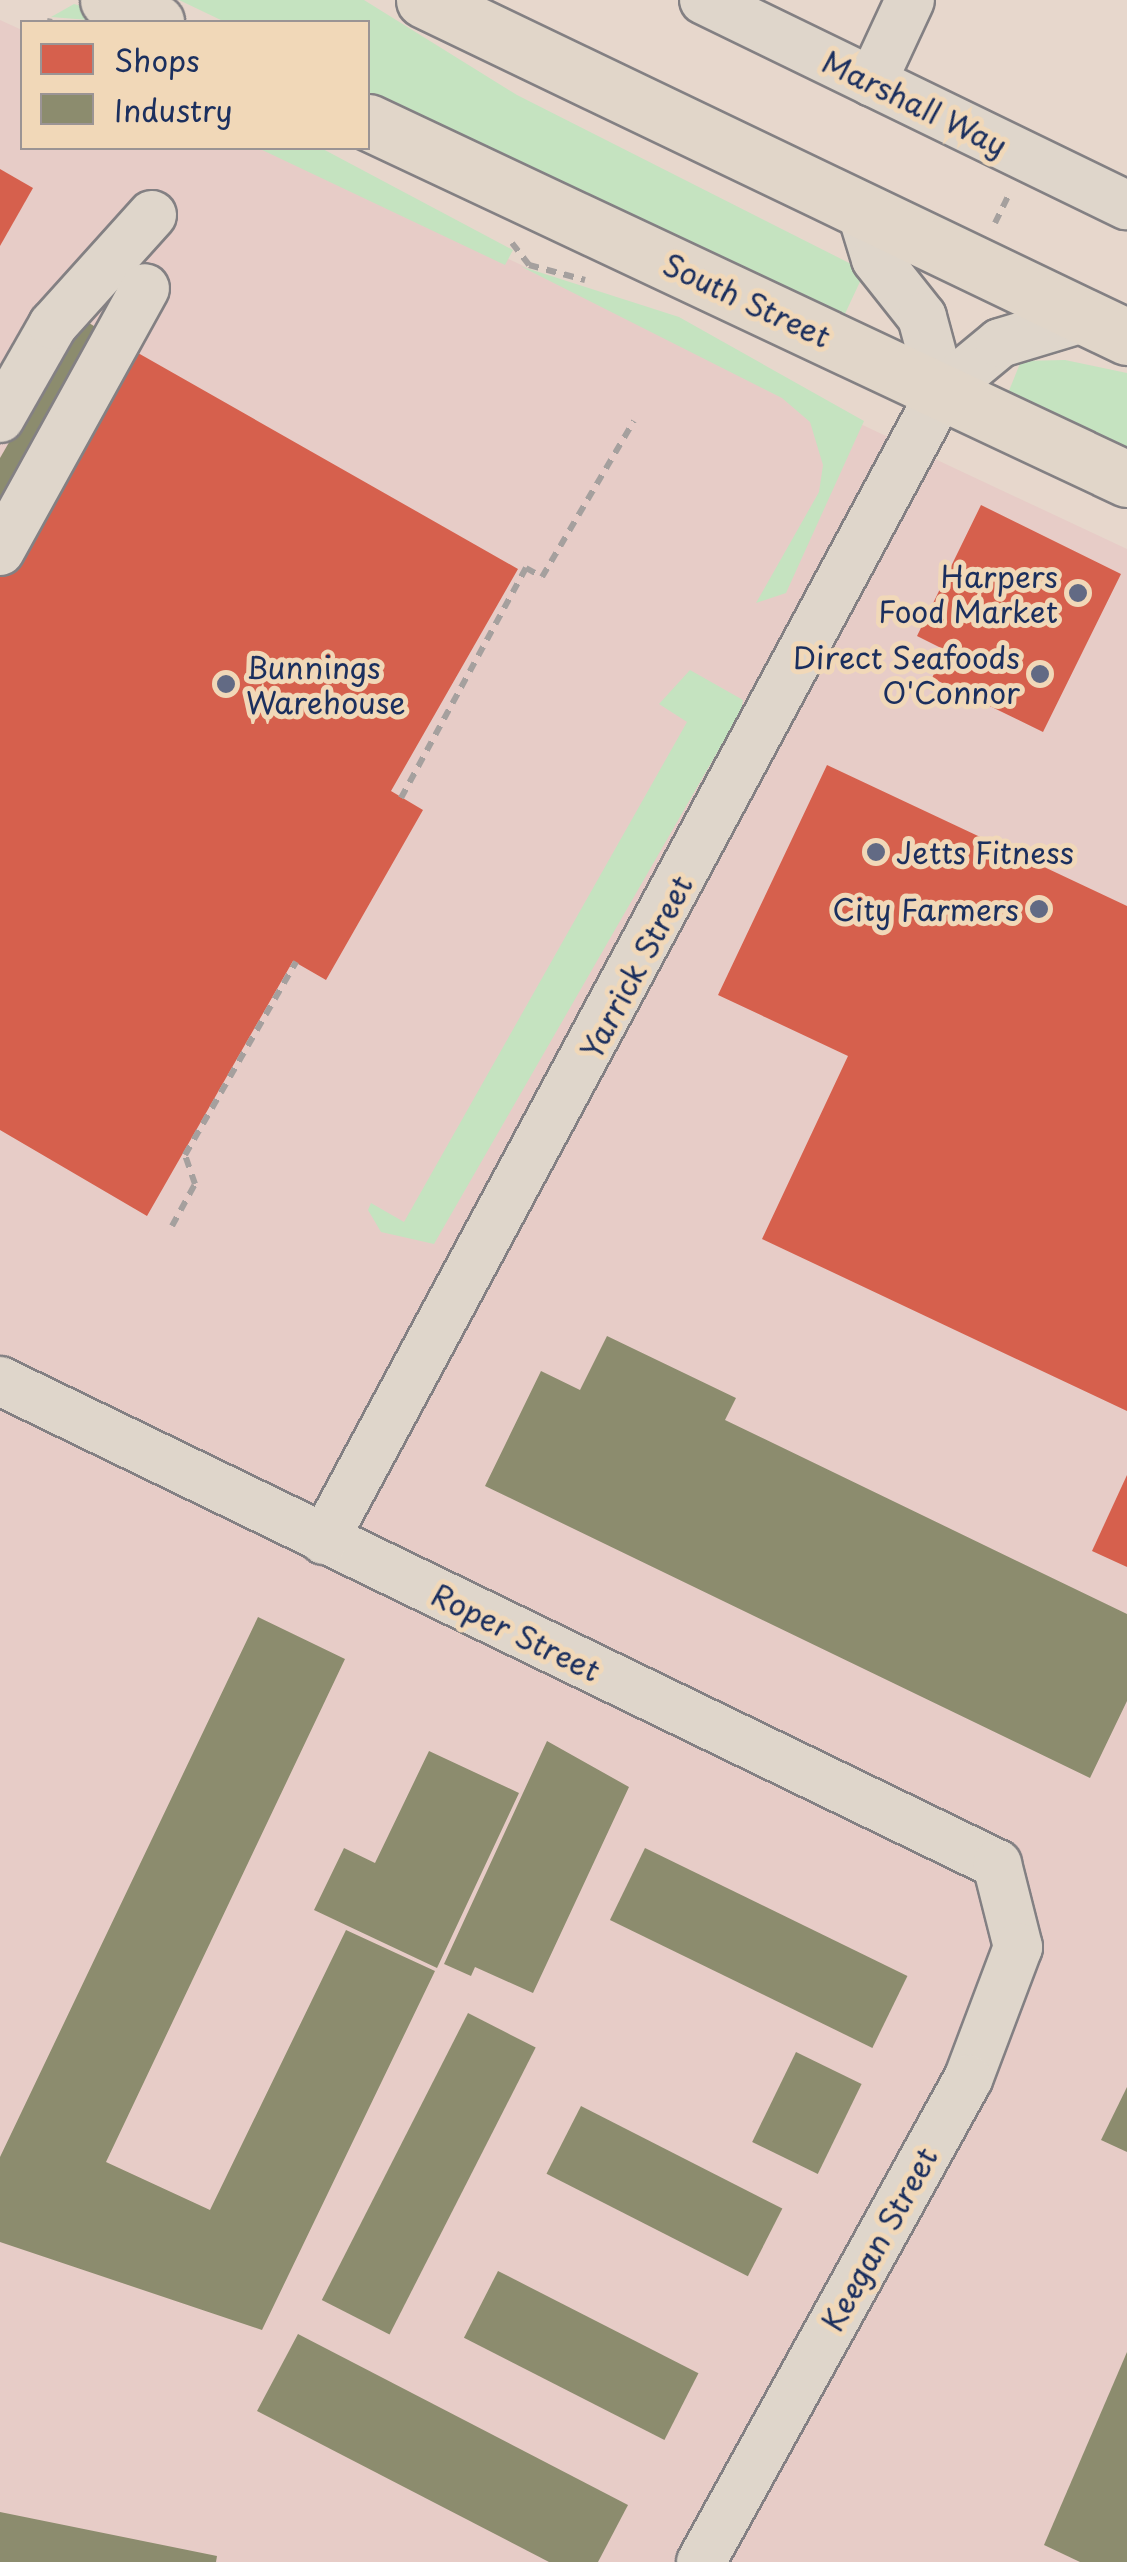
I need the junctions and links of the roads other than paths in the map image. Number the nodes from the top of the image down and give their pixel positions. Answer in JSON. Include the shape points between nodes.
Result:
{"nodes":[{"id":1,"x":108,"y":0,"type":"edge"},
{"id":2,"x":424,"y":0,"type":"edge"},
{"id":3,"x":704,"y":0,"type":"edge"},
{"id":4,"x":910,"y":0,"type":"edge"},
{"id":5,"x":152,"y":20,"type":"edge"},
{"id":6,"x":872,"y":82,"type":"junction"},
{"id":7,"x":370,"y":123,"type":"edge"},
{"id":8,"x":1127,"y":206,"type":"edge"},
{"id":9,"x":860,"y":208,"type":"junction"},
{"id":10,"x":152,"y":215,"type":"dead end"},
{"id":11,"x":144,"y":288,"type":"dead end"},
{"id":12,"x":1107,"y":327,"type":"edge"},
{"id":13,"x":942,"y":391,"type":"junction"},
{"id":14,"x":0,"y":418,"type":"edge"},
{"id":15,"x":1127,"y":479,"type":"edge"},
{"id":16,"x":0,"y":551,"type":"edge"},
{"id":17,"x":0,"y":1381,"type":"edge"},
{"id":18,"x":324,"y":1540,"type":"junction"},
{"id":19,"x":1013,"y":1901,"type":"joint"},
{"id":20,"x":700,"y":2562,"type":"edge"}],
"edges":[{"from":1,"to":5,"type":"highway"},
{"from":2,"to":9,"type":"highway"},
{"from":3,"to":6,"type":"street","name":"Marshall Way"},
{"from":4,"to":6,"type":"street"},
{"from":6,"to":8,"type":"street","name":"Marshall Way"},
{"from":7,"to":13,"type":"highway","name":"South Street"},
{"from":9,"to":12,"type":"highway"},
{"from":9,"to":13,"type":"street","via":[[876,260],[922,318]]},
{"from":10,"to":14,"type":"street","via":[[53,326]]},
{"from":11,"to":16,"type":"street"},
{"from":12,"to":13,"type":"street","name":"Yarrick Street","via":[[1000,343]]},
{"from":13,"to":15,"type":"highway","name":"South Street"},
{"from":13,"to":18,"type":"street","name":"Yarrick Street"},
{"from":17,"to":18,"type":"street","name":"Roper Street"},
{"from":18,"to":19,"type":"street","name":"Roper Street","via":[[997,1864]]},
{"from":19,"to":20,"type":"street","name":"Keegan Street","via":[[1018,1947],[968,2078]]}]}
